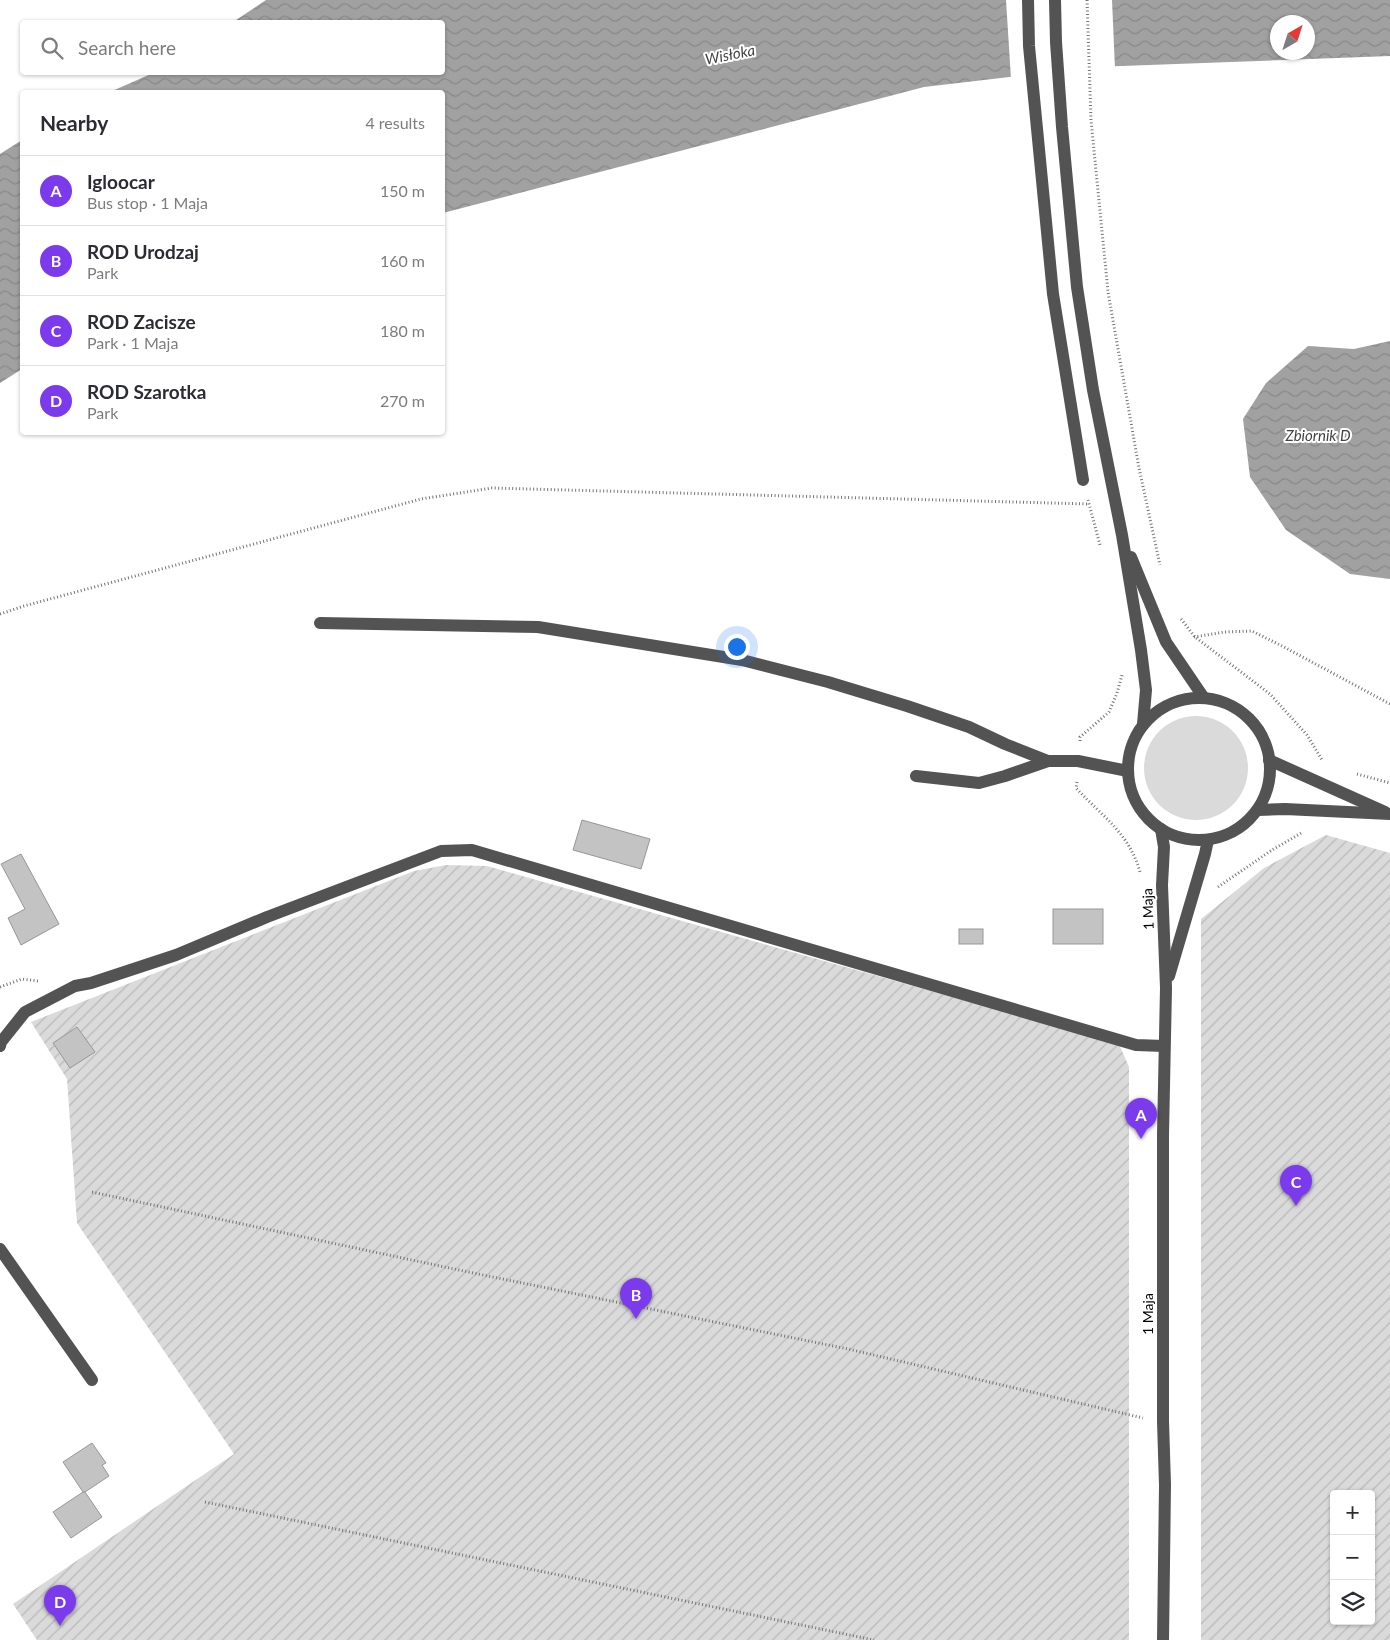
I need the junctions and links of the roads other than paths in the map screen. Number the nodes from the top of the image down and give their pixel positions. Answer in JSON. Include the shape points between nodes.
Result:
{"nodes":[{"id":1,"x":1028,"y":0,"type":"edge"},
{"id":2,"x":1055,"y":0,"type":"edge"},
{"id":3,"x":1083,"y":480,"type":"dead end"},
{"id":4,"x":1122,"y":535,"type":"junction"},
{"id":5,"x":320,"y":623,"type":"dead end"},
{"id":6,"x":1204,"y":698,"type":"junction"},
{"id":7,"x":1143,"y":724,"type":"junction"},
{"id":8,"x":1270,"y":760,"type":"junction"},
{"id":9,"x":1048,"y":761,"type":"junction"},
{"id":10,"x":1128,"y":772,"type":"junction"},
{"id":11,"x":916,"y":776,"type":"dead end"},
{"id":12,"x":1258,"y":810,"type":"junction"},
{"id":13,"x":1390,"y":814,"type":"edge"},
{"id":14,"x":1161,"y":829,"type":"junction"},
{"id":15,"x":1208,"y":840,"type":"junction"},
{"id":16,"x":1166,"y":988,"type":"junction"},
{"id":17,"x":0,"y":1046,"type":"edge"},
{"id":18,"x":1164,"y":1046,"type":"junction"},
{"id":19,"x":0,"y":1249,"type":"edge"},
{"id":20,"x":92,"y":1380,"type":"dead end"},
{"id":21,"x":1163,"y":1640,"type":"edge"}],
"edges":[{"from":1,"to":3,"type":"street","via":[[1029,46],[1053,294]]},
{"from":2,"to":4,"type":"street","via":[[1062,127],[1077,287],[1093,390]]},
{"from":4,"to":6,"type":"street","via":[[1166,642]]},
{"from":4,"to":7,"type":"street","via":[[1146,690]]},
{"from":5,"to":9,"type":"street","via":[[538,627],[742,660],[907,706],[969,727]]},
{"from":6,"to":7,"type":"street","via":[[1177,701],[1153,714]]},
{"from":6,"to":8,"type":"street","via":[[1228,704],[1248,718],[1262,737]]},
{"from":7,"to":10,"type":"street","via":[[1129,754]]},
{"from":8,"to":12,"type":"street","via":[[1268,786]]},
{"from":8,"to":13,"type":"street"},
{"from":9,"to":10,"type":"street","via":[[1078,761]]},
{"from":9,"to":11,"type":"street","via":[[979,783]]},
{"from":10,"to":14,"type":"street","via":[[1137,804]]},
{"from":12,"to":13,"type":"street"},
{"from":12,"to":15,"type":"street","via":[[1244,824]]},
{"from":14,"to":15,"type":"street","via":[[1183,838]]},
{"from":14,"to":16,"type":"street","name":"1 Maja"},
{"from":15,"to":16,"type":"street","name":"1 Maja"},
{"from":16,"to":18,"type":"street","name":"1 Maja"},
{"from":17,"to":18,"type":"street","via":[[25,1012],[76,986],[176,955],[441,851],[472,850],[1136,1045]]},
{"from":18,"to":21,"type":"street","name":"1 Maja"},
{"from":19,"to":20,"type":"street"}]}
